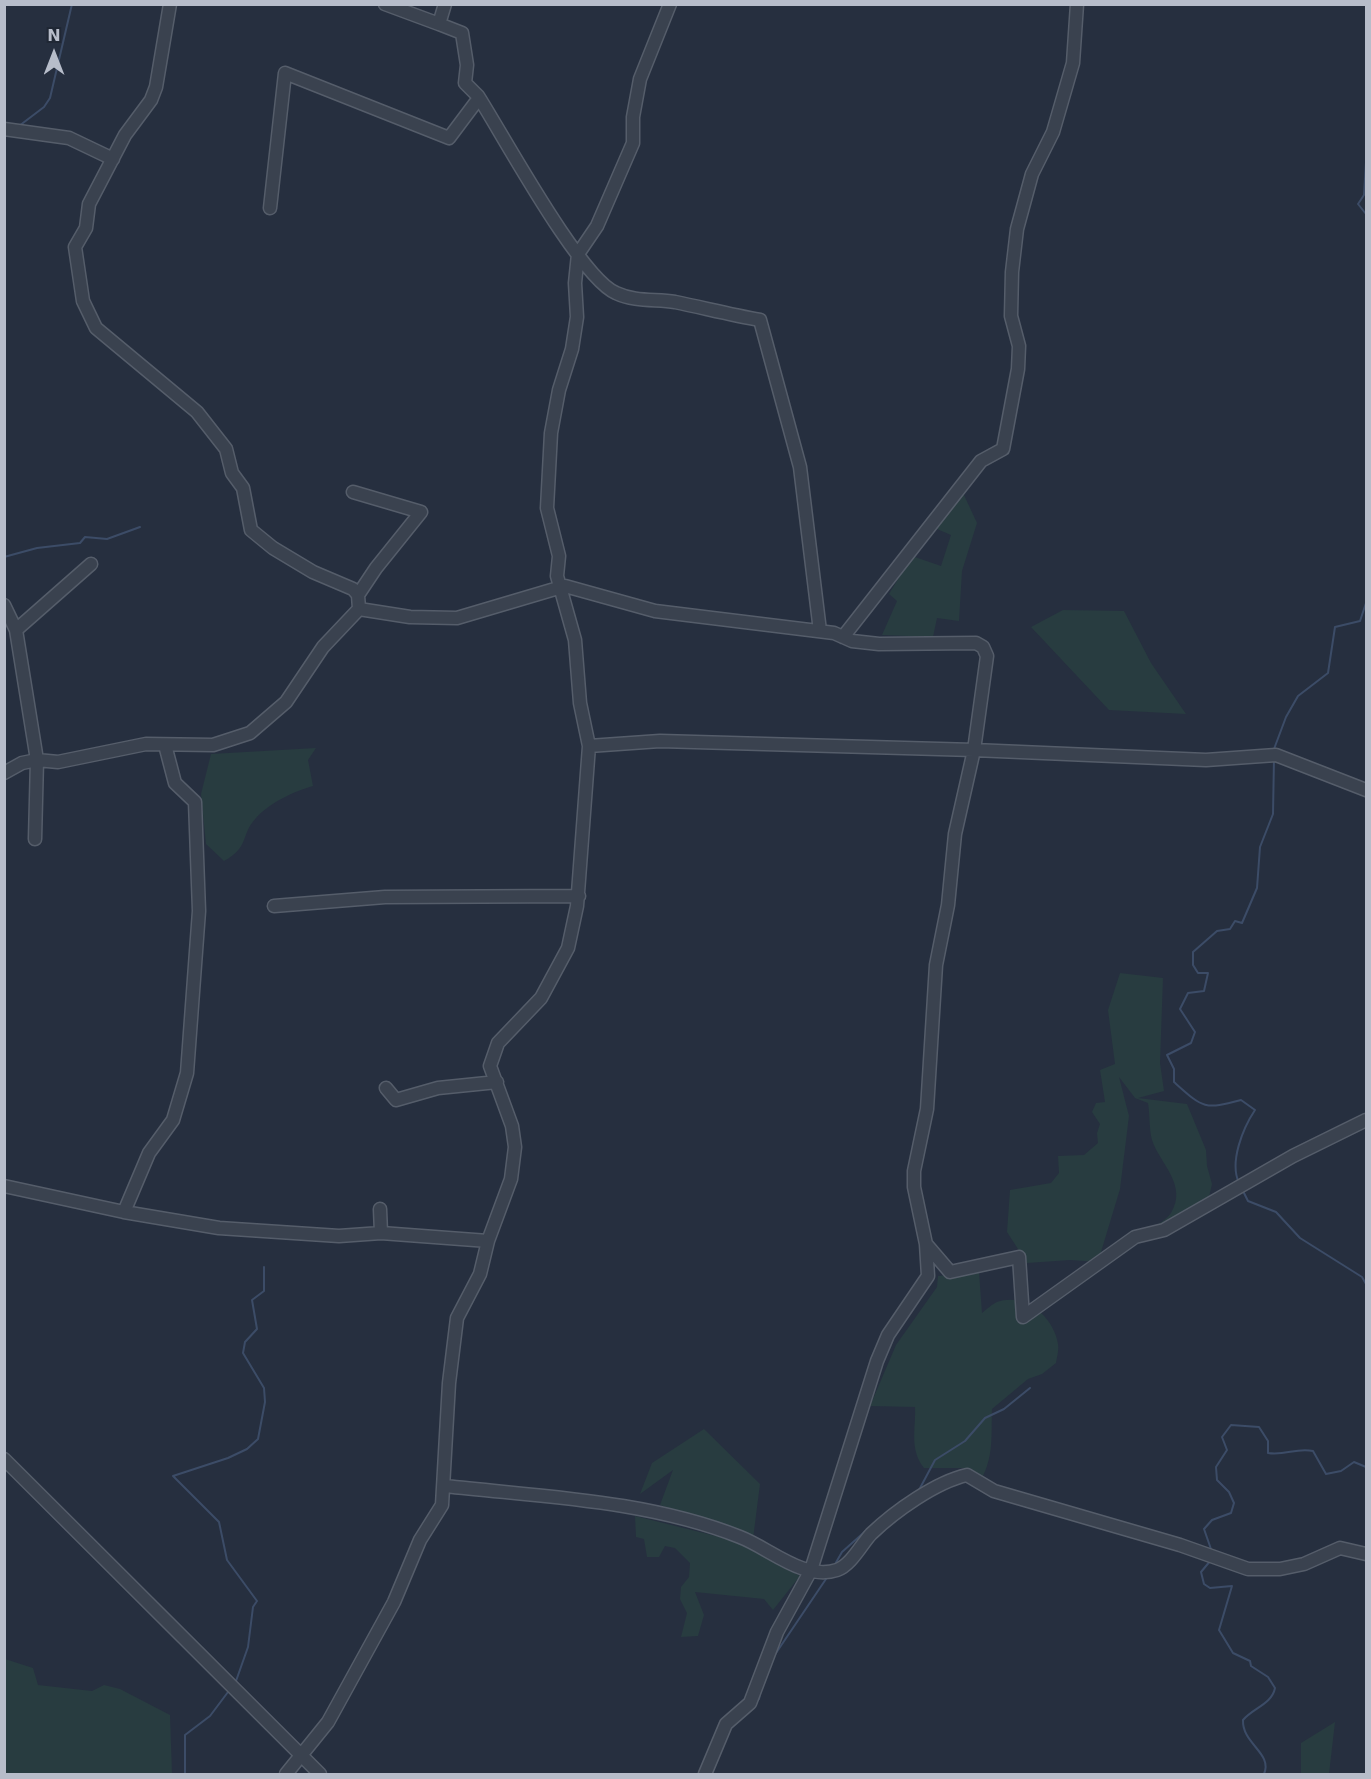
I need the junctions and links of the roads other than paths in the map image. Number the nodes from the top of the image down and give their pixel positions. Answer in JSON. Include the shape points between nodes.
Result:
{"nodes":[{"id":1,"x":170,"y":4,"type":"edge"},
{"id":2,"x":385,"y":4,"type":"edge"},
{"id":3,"x":445,"y":4,"type":"edge"},
{"id":4,"x":669,"y":4,"type":"edge"},
{"id":5,"x":1077,"y":4,"type":"edge"},
{"id":6,"x":439,"y":24,"type":"junction"},
{"id":7,"x":479,"y":98,"type":"junction"},
{"id":8,"x":4,"y":129,"type":"edge"},
{"id":9,"x":112,"y":159,"type":"junction"},
{"id":10,"x":270,"y":208,"type":"dead end"},
{"id":11,"x":578,"y":254,"type":"junction"},
{"id":12,"x":353,"y":492,"type":"dead end"},
{"id":13,"x":91,"y":564,"type":"dead end"},
{"id":14,"x":560,"y":589,"type":"junction"},
{"id":15,"x":358,"y":595,"type":"junction"},
{"id":16,"x":4,"y":604,"type":"edge"},
{"id":17,"x":359,"y":609,"type":"junction"},
{"id":18,"x":16,"y":630,"type":"junction"},
{"id":19,"x":820,"y":631,"type":"junction"},
{"id":20,"x":843,"y":637,"type":"junction"},
{"id":21,"x":165,"y":745,"type":"junction"},
{"id":22,"x":589,"y":746,"type":"junction"},
{"id":23,"x":974,"y":750,"type":"junction"},
{"id":24,"x":37,"y":760,"type":"junction"},
{"id":25,"x":4,"y":773,"type":"edge"},
{"id":26,"x":1366,"y":790,"type":"edge"},
{"id":27,"x":35,"y":839,"type":"dead end"},
{"id":28,"x":579,"y":896,"type":"junction"},
{"id":29,"x":274,"y":906,"type":"dead end"},
{"id":30,"x":497,"y":1082,"type":"junction"},
{"id":31,"x":386,"y":1088,"type":"dead end"},
{"id":32,"x":1366,"y":1120,"type":"edge"},
{"id":33,"x":4,"y":1186,"type":"edge"},
{"id":34,"x":380,"y":1209,"type":"dead end"},
{"id":35,"x":124,"y":1212,"type":"junction"},
{"id":36,"x":381,"y":1233,"type":"junction"},
{"id":37,"x":488,"y":1241,"type":"junction"},
{"id":38,"x":926,"y":1244,"type":"junction"},
{"id":39,"x":4,"y":1459,"type":"edge"},
{"id":40,"x":445,"y":1486,"type":"junction"},
{"id":41,"x":1366,"y":1554,"type":"edge"},
{"id":42,"x":811,"y":1570,"type":"junction"},
{"id":43,"x":302,"y":1757,"type":"junction"},
{"id":44,"x":286,"y":1774,"type":"edge"},
{"id":45,"x":320,"y":1774,"type":"edge"},
{"id":46,"x":705,"y":1774,"type":"edge"}],
"edges":[{"from":1,"to":9,"type":"street","via":[[156,87]]},
{"from":2,"to":6,"type":"street"},
{"from":3,"to":6,"type":"street"},
{"from":4,"to":11,"type":"street","via":[[640,79],[633,142],[597,226]]},
{"from":5,"to":20,"type":"street","via":[[1073,63],[1053,132],[1032,174],[1017,229],[1011,316],[1019,346],[1018,369],[1003,449],[981,461]]},
{"from":6,"to":7,"type":"street","via":[[462,33],[467,65],[465,83]]},
{"from":7,"to":10,"type":"street","via":[[449,138],[285,73]]},
{"from":7,"to":11,"type":"street"},
{"from":8,"to":9,"type":"street","via":[[69,138]]},
{"from":9,"to":15,"type":"street","via":[[89,204],[86,228],[75,247],[83,301],[96,328],[197,412],[226,449],[232,473],[243,488],[250,530],[283,554]]},
{"from":11,"to":14,"type":"street","via":[[577,317],[551,433],[549,469],[548,508],[559,556]]},
{"from":11,"to":19,"type":"street","via":[[595,277],[615,293],[760,320],[800,467]]},
{"from":12,"to":15,"type":"street","via":[[421,512]]},
{"from":13,"to":18,"type":"street"},
{"from":14,"to":17,"type":"street","via":[[457,618],[410,617]]},
{"from":14,"to":19,"type":"street","via":[[577,588],[655,611]]},
{"from":14,"to":22,"type":"street","via":[[574,640]]},
{"from":15,"to":17,"type":"street"},
{"from":16,"to":18,"type":"street"},
{"from":17,"to":21,"type":"street","via":[[323,647],[286,702],[250,733],[213,745]]},
{"from":18,"to":24,"type":"street"},
{"from":19,"to":20,"type":"street"},
{"from":20,"to":23,"type":"street","via":[[879,644],[983,647],[987,656]]},
{"from":21,"to":24,"type":"street","via":[[146,744],[58,762]]},
{"from":21,"to":35,"type":"street","via":[[175,783],[195,802],[199,911],[187,1073],[173,1120],[149,1153]]},
{"from":22,"to":23,"type":"street","via":[[660,741]]},
{"from":22,"to":28,"type":"street"},
{"from":23,"to":26,"type":"street","via":[[1206,760],[1276,755]]},
{"from":23,"to":38,"type":"street","via":[[955,834],[948,905],[936,965],[927,1109],[914,1171]]},
{"from":24,"to":25,"type":"street","via":[[21,763]]},
{"from":24,"to":27,"type":"street"},
{"from":28,"to":29,"type":"street","via":[[385,897]]},
{"from":28,"to":30,"type":"street","via":[[568,948],[541,998],[498,1043],[490,1066]]},
{"from":30,"to":31,"type":"street","via":[[438,1088],[396,1100]]},
{"from":30,"to":37,"type":"street","via":[[515,1147],[512,1179]]},
{"from":32,"to":38,"type":"street","via":[[1293,1156],[1164,1230],[1135,1237],[1023,1317],[1019,1257],[950,1272]]},
{"from":33,"to":35,"type":"street"},
{"from":34,"to":36,"type":"street"},
{"from":35,"to":36,"type":"street","via":[[228,1228],[339,1236]]},
{"from":36,"to":37,"type":"street"},
{"from":37,"to":40,"type":"street","via":[[480,1274],[457,1318],[449,1383]]},
{"from":38,"to":42,"type":"street","via":[[928,1276],[888,1335],[877,1361]]},
{"from":39,"to":43,"type":"street"},
{"from":40,"to":42,"type":"street","via":[[646,1509],[741,1537]]},
{"from":40,"to":43,"type":"street","via":[[442,1504],[420,1540],[394,1602],[328,1722]]},
{"from":41,"to":42,"type":"street","via":[[1340,1548],[1304,1564],[1248,1569],[994,1491],[967,1475],[939,1484],[912,1503],[872,1534],[837,1570]]},
{"from":42,"to":46,"type":"street","via":[[777,1632],[750,1703],[726,1724]]},
{"from":43,"to":44,"type":"street"},
{"from":43,"to":45,"type":"street"}]}
